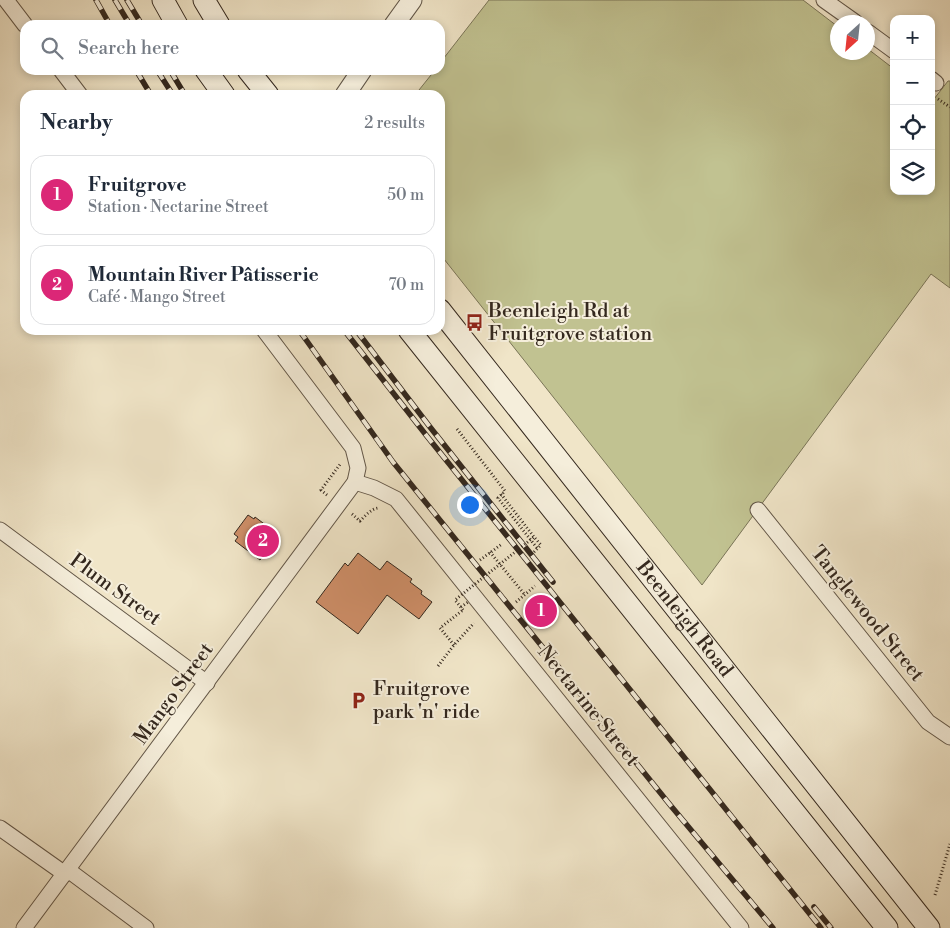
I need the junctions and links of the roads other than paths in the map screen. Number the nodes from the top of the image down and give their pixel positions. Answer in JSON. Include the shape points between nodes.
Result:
{"nodes":[{"id":1,"x":6,"y":0,"type":"edge"},
{"id":2,"x":163,"y":0,"type":"edge"},
{"id":3,"x":204,"y":0,"type":"edge"},
{"id":4,"x":412,"y":0,"type":"edge"},
{"id":5,"x":824,"y":0,"type":"edge"},
{"id":6,"x":845,"y":15,"type":"edge"},
{"id":7,"x":21,"y":20,"type":"edge"},
{"id":8,"x":174,"y":20,"type":"edge"},
{"id":9,"x":215,"y":20,"type":"edge"},
{"id":10,"x":398,"y":20,"type":"edge"},
{"id":11,"x":875,"y":37,"type":"edge"},
{"id":12,"x":890,"y":48,"type":"edge"},
{"id":13,"x":64,"y":75,"type":"edge"},
{"id":14,"x":210,"y":75,"type":"edge"},
{"id":15,"x":252,"y":75,"type":"edge"},
{"id":16,"x":359,"y":75,"type":"edge"},
{"id":17,"x":76,"y":90,"type":"edge"},
{"id":18,"x":220,"y":90,"type":"edge"},
{"id":19,"x":264,"y":90,"type":"edge"},
{"id":20,"x":348,"y":90,"type":"edge"},
{"id":21,"x":445,"y":316,"type":"edge"},
{"id":22,"x":268,"y":335,"type":"edge"},
{"id":23,"x":413,"y":335,"type":"edge"},
{"id":24,"x":355,"y":482,"type":"junction"},
{"id":25,"x":758,"y":510,"type":"dead end"},
{"id":26,"x":0,"y":530,"type":"edge"},
{"id":27,"x":207,"y":683,"type":"junction"},
{"id":28,"x":950,"y":737,"type":"edge"},
{"id":29,"x":0,"y":828,"type":"edge"},
{"id":30,"x":67,"y":872,"type":"junction"},
{"id":31,"x":24,"y":928,"type":"edge"},
{"id":32,"x":146,"y":928,"type":"edge"},
{"id":33,"x":741,"y":928,"type":"edge"},
{"id":34,"x":887,"y":928,"type":"edge"},
{"id":35,"x":929,"y":928,"type":"edge"}],
"edges":[{"from":1,"to":7,"type":"street"},
{"from":2,"to":8,"type":"main road"},
{"from":3,"to":9,"type":"main road"},
{"from":4,"to":10,"type":"street"},
{"from":5,"to":6,"type":"street"},
{"from":11,"to":12,"type":"street"},
{"from":13,"to":17,"type":"street"},
{"from":14,"to":18,"type":"main road"},
{"from":15,"to":19,"type":"main road"},
{"from":16,"to":20,"type":"street"},
{"from":21,"to":35,"type":"main road","name":"Beenleigh Road"},
{"from":22,"to":24,"type":"street","via":[[354,448],[358,468]]},
{"from":23,"to":34,"type":"main road","name":"Beenleigh Road"},
{"from":24,"to":27,"type":"street","name":"Mango Street"},
{"from":24,"to":33,"type":"street","name":"Nectarine Street","via":[[396,499]]},
{"from":25,"to":28,"type":"street","name":"Tanglewood Street","via":[[928,722]]},
{"from":26,"to":27,"type":"street","name":"Plum Street"},
{"from":27,"to":30,"type":"street","name":"Mango Street"},
{"from":29,"to":30,"type":"street"},
{"from":30,"to":31,"type":"street","name":"Mango Street"},
{"from":30,"to":32,"type":"street"}]}
